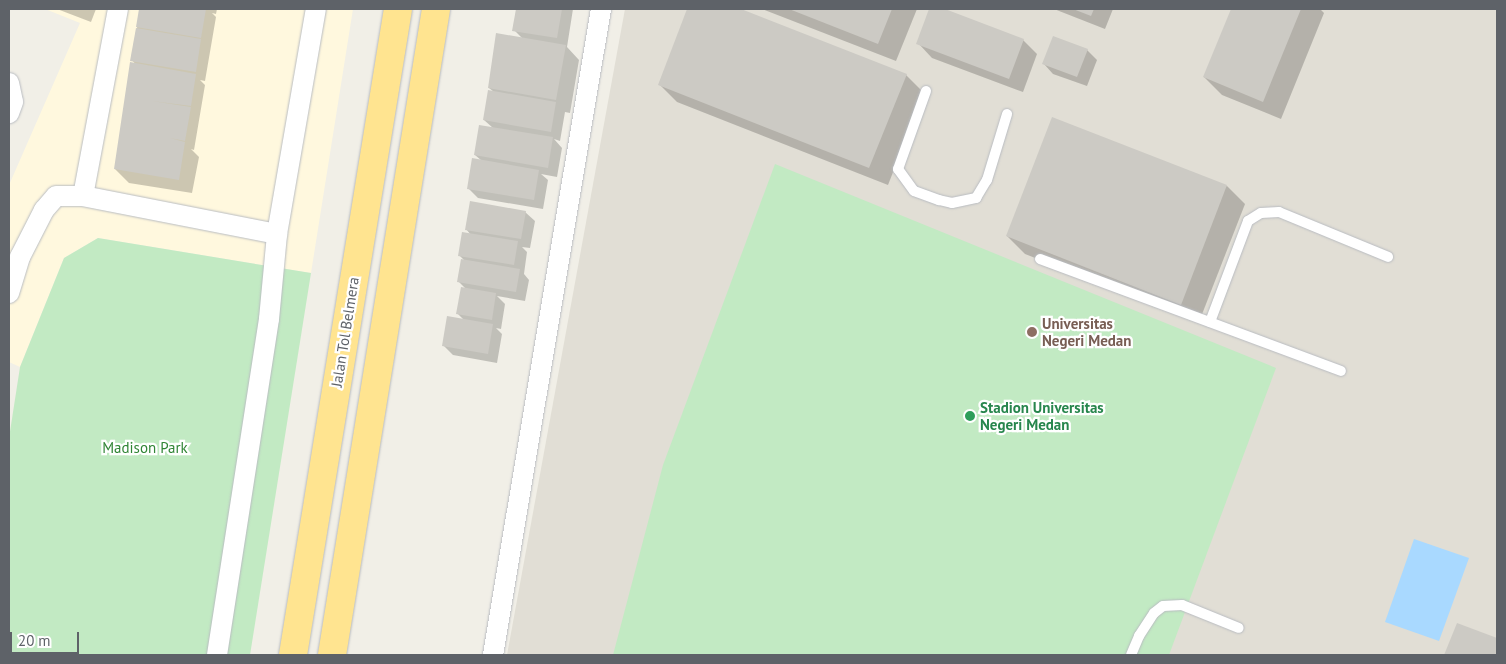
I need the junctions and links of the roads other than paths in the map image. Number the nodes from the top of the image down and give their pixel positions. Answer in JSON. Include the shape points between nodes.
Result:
{"nodes":[{"id":1,"x":118,"y":9,"type":"edge"},
{"id":2,"x":316,"y":9,"type":"edge"},
{"id":3,"x":398,"y":9,"type":"edge"},
{"id":4,"x":436,"y":9,"type":"edge"},
{"id":5,"x":601,"y":9,"type":"edge"},
{"id":6,"x":9,"y":83,"type":"edge"},
{"id":7,"x":926,"y":91,"type":"dead end"},
{"id":8,"x":9,"y":113,"type":"edge"},
{"id":9,"x":1007,"y":114,"type":"dead end"},
{"id":10,"x":83,"y":196,"type":"junction"},
{"id":11,"x":277,"y":234,"type":"junction"},
{"id":12,"x":1388,"y":256,"type":"dead end"},
{"id":13,"x":1040,"y":258,"type":"dead end"},
{"id":14,"x":9,"y":294,"type":"edge"},
{"id":15,"x":1210,"y":322,"type":"junction"},
{"id":16,"x":1341,"y":371,"type":"dead end"},
{"id":17,"x":1239,"y":628,"type":"dead end"},
{"id":18,"x":217,"y":655,"type":"edge"},
{"id":19,"x":293,"y":655,"type":"edge"},
{"id":20,"x":332,"y":655,"type":"edge"},
{"id":21,"x":493,"y":655,"type":"edge"},
{"id":22,"x":1131,"y":655,"type":"edge"}],
"edges":[{"from":1,"to":10,"type":"street"},
{"from":2,"to":11,"type":"street"},
{"from":3,"to":19,"type":"highway","name":"Jalan Tol Belmera"},
{"from":4,"to":20,"type":"highway"},
{"from":5,"to":21,"type":"street"},
{"from":6,"to":8,"type":"street","via":[[13,102]]},
{"from":7,"to":9,"type":"lane","via":[[898,169],[914,191],[939,200],[952,202],[976,198],[987,180]]},
{"from":10,"to":11,"type":"street"},
{"from":10,"to":14,"type":"street","via":[[56,196],[44,210],[20,257]]},
{"from":11,"to":18,"type":"street","via":[[269,319]]},
{"from":12,"to":15,"type":"lane","via":[[1279,212],[1261,213],[1248,221]]},
{"from":13,"to":15,"type":"lane"},
{"from":15,"to":16,"type":"lane"},
{"from":17,"to":22,"type":"lane","via":[[1182,605],[1163,606],[1139,636]]}]}
